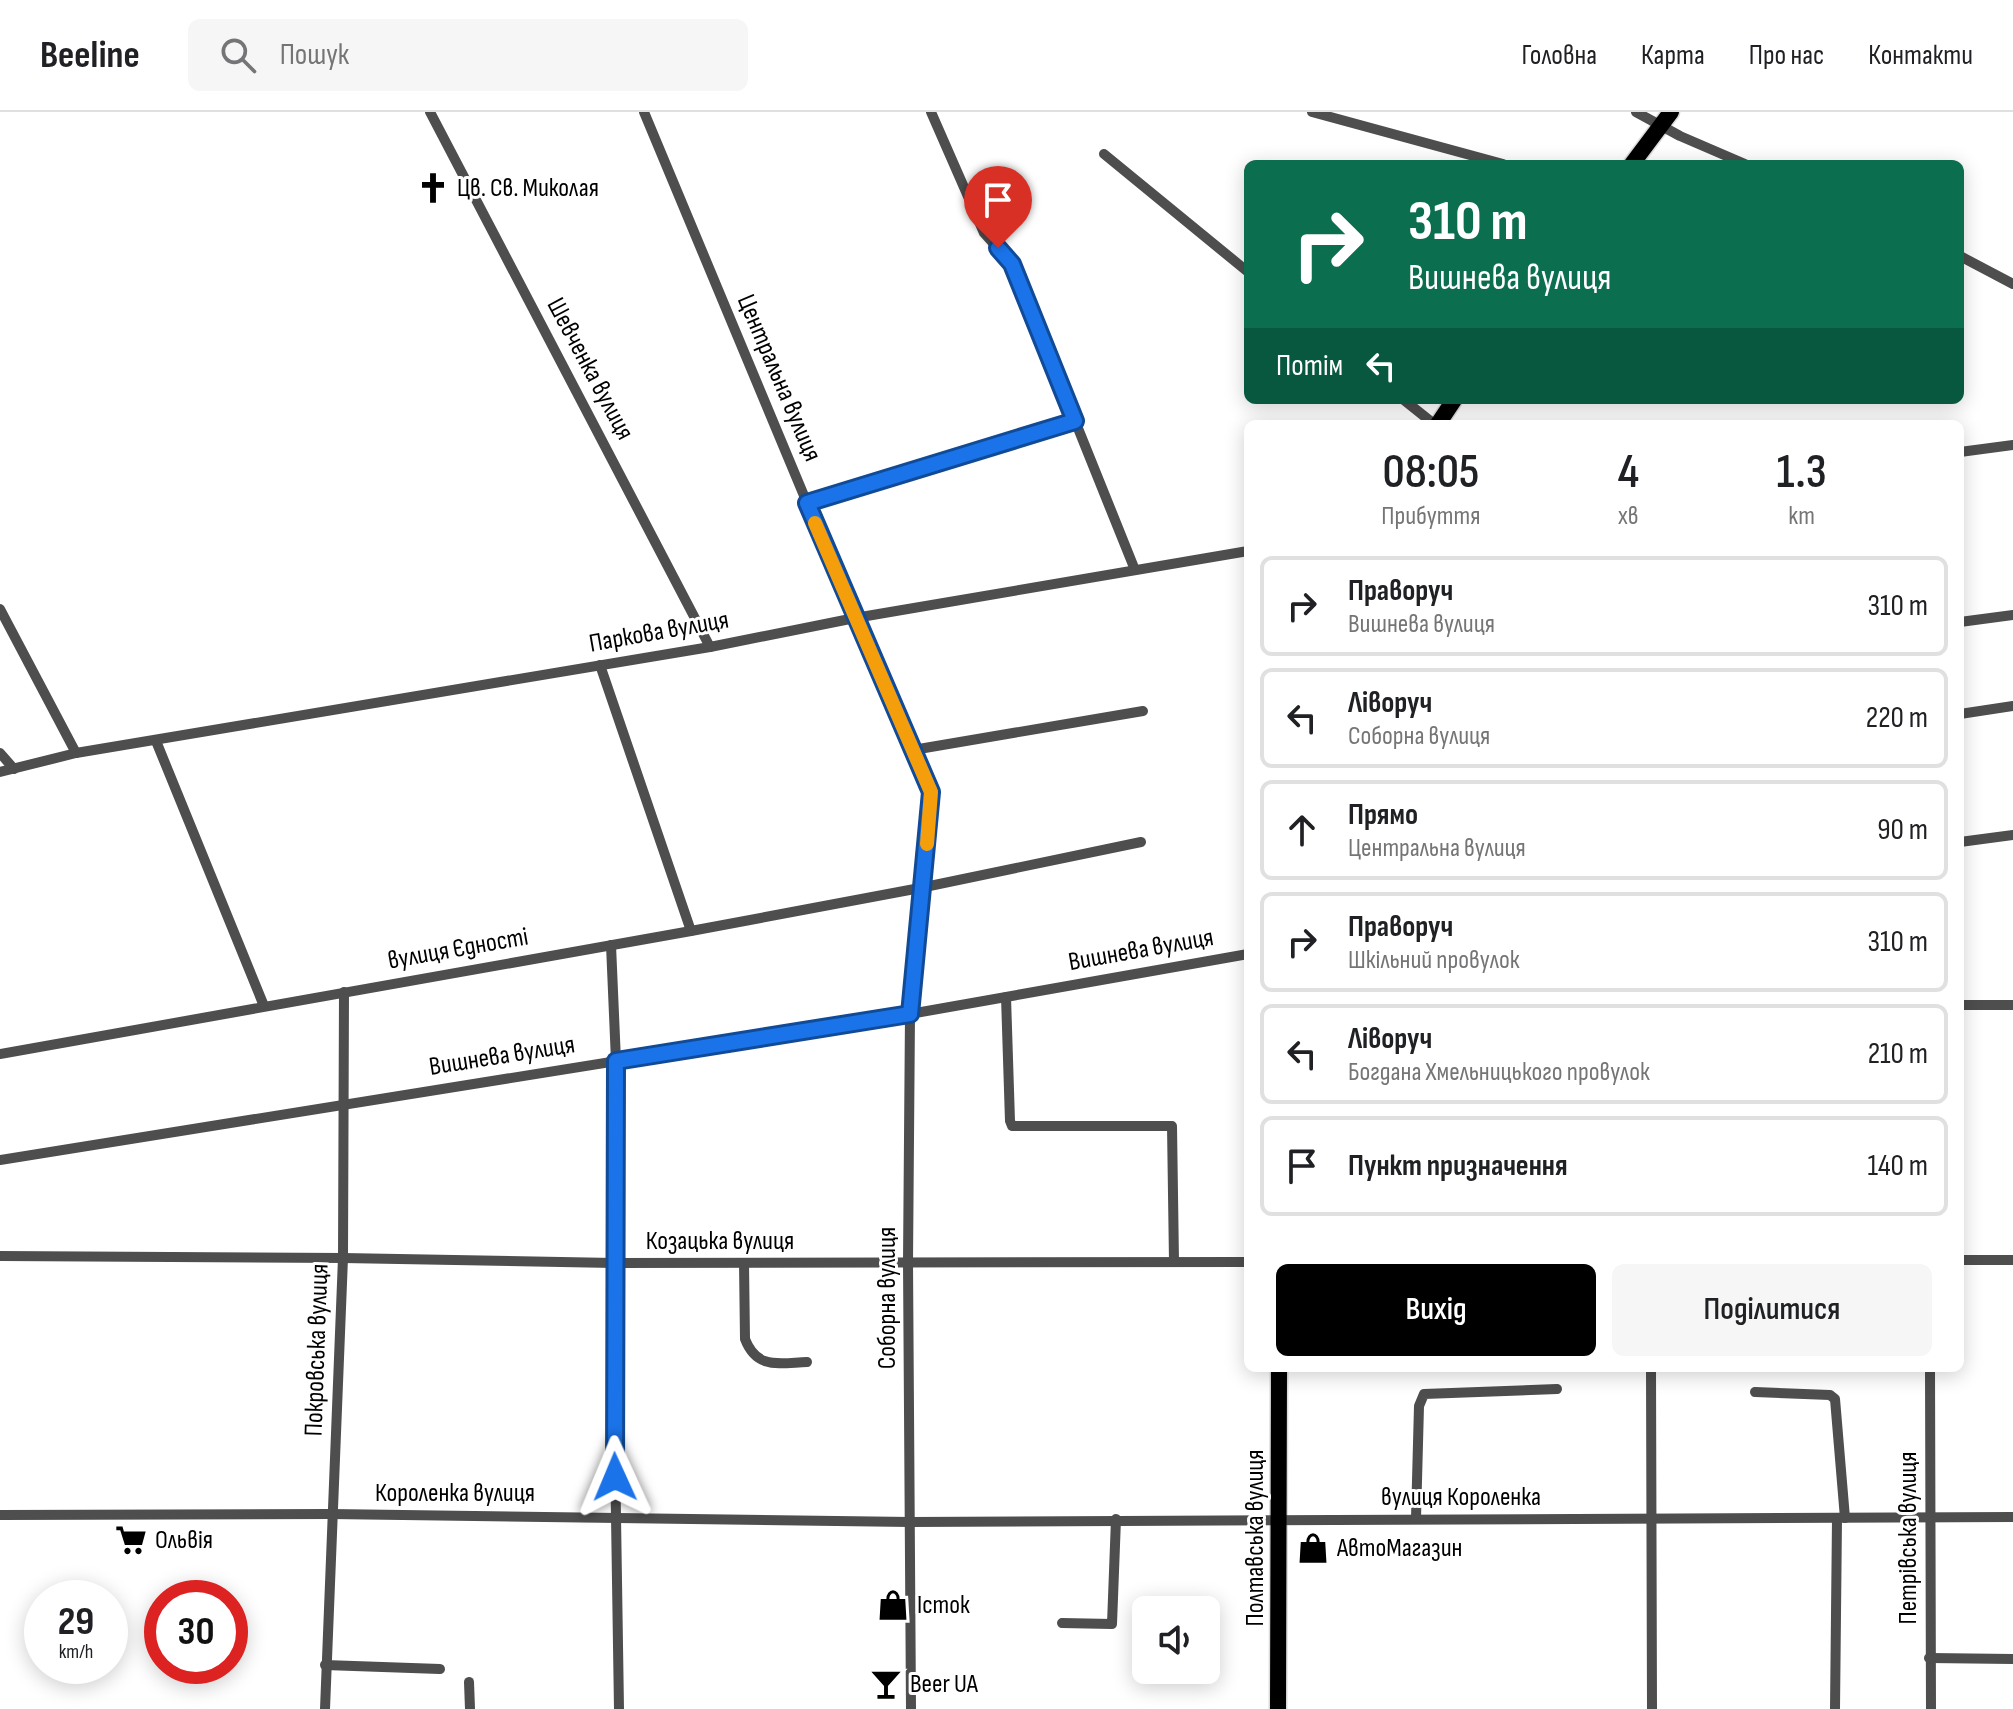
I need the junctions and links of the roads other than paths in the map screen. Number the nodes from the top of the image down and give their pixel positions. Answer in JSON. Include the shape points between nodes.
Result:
{"nodes":[{"id":1,"x":430,"y":112,"type":"edge"},
{"id":2,"x":644,"y":112,"type":"edge"},
{"id":3,"x":931,"y":112,"type":"edge"},
{"id":4,"x":1312,"y":112,"type":"edge"},
{"id":5,"x":1636,"y":112,"type":"edge"},
{"id":6,"x":1671,"y":112,"type":"edge"},
{"id":7,"x":1659,"y":126,"type":"junction"},
{"id":8,"x":1104,"y":154,"type":"dead end"},
{"id":9,"x":1488,"y":160,"type":"edge"},
{"id":10,"x":1635,"y":160,"type":"edge"},
{"id":11,"x":1736,"y":160,"type":"edge"},
{"id":12,"x":1964,"y":258,"type":"edge"},
{"id":13,"x":1244,"y":269,"type":"edge"},
{"id":14,"x":2013,"y":284,"type":"edge"},
{"id":15,"x":1409,"y":404,"type":"edge"},
{"id":16,"x":1431,"y":420,"type":"edge"},
{"id":17,"x":1075,"y":421,"type":"junction"},
{"id":18,"x":2013,"y":445,"type":"edge"},
{"id":19,"x":1964,"y":451,"type":"edge"},
{"id":20,"x":807,"y":503,"type":"junction"},
{"id":21,"x":1244,"y":552,"type":"edge"},
{"id":22,"x":1135,"y":570,"type":"junction"},
{"id":23,"x":0,"y":609,"type":"edge"},
{"id":24,"x":2013,"y":615,"type":"edge"},
{"id":25,"x":855,"y":618,"type":"junction"},
{"id":26,"x":1964,"y":621,"type":"edge"},
{"id":27,"x":710,"y":647,"type":"junction"},
{"id":28,"x":600,"y":665,"type":"junction"},
{"id":29,"x":2013,"y":706,"type":"edge"},
{"id":30,"x":1143,"y":711,"type":"dead end"},
{"id":31,"x":1964,"y":713,"type":"edge"},
{"id":32,"x":156,"y":741,"type":"junction"},
{"id":33,"x":913,"y":750,"type":"junction"},
{"id":34,"x":0,"y":753,"type":"edge"},
{"id":35,"x":76,"y":753,"type":"junction"},
{"id":36,"x":14,"y":769,"type":"junction"},
{"id":37,"x":0,"y":772,"type":"edge"},
{"id":38,"x":2013,"y":835,"type":"edge"},
{"id":39,"x":1964,"y":841,"type":"edge"},
{"id":40,"x":1141,"y":842,"type":"dead end"},
{"id":41,"x":923,"y":888,"type":"junction"},
{"id":42,"x":691,"y":931,"type":"junction"},
{"id":43,"x":611,"y":945,"type":"junction"},
{"id":44,"x":1244,"y":955,"type":"edge"},
{"id":45,"x":344,"y":992,"type":"junction"},
{"id":46,"x":1006,"y":997,"type":"junction"},
{"id":47,"x":1964,"y":1005,"type":"edge"},
{"id":48,"x":2013,"y":1005,"type":"edge"},
{"id":49,"x":264,"y":1006,"type":"junction"},
{"id":50,"x":910,"y":1014,"type":"junction"},
{"id":51,"x":0,"y":1054,"type":"edge"},
{"id":52,"x":616,"y":1061,"type":"junction"},
{"id":53,"x":344,"y":1104,"type":"junction"},
{"id":54,"x":0,"y":1160,"type":"edge"},
{"id":55,"x":0,"y":1256,"type":"edge"},
{"id":56,"x":343,"y":1258,"type":"junction"},
{"id":57,"x":1964,"y":1260,"type":"edge"},
{"id":58,"x":2013,"y":1260,"type":"edge"},
{"id":59,"x":908,"y":1262,"type":"junction"},
{"id":60,"x":1174,"y":1262,"type":"junction"},
{"id":61,"x":1244,"y":1262,"type":"edge"},
{"id":62,"x":614,"y":1263,"type":"junction"},
{"id":63,"x":744,"y":1263,"type":"junction"},
{"id":64,"x":807,"y":1362,"type":"dead end"},
{"id":65,"x":1279,"y":1372,"type":"edge"},
{"id":66,"x":1651,"y":1372,"type":"edge"},
{"id":67,"x":1930,"y":1372,"type":"edge"},
{"id":68,"x":1557,"y":1389,"type":"dead end"},
{"id":69,"x":1755,"y":1392,"type":"dead end"},
{"id":70,"x":331,"y":1514,"type":"junction"},
{"id":71,"x":0,"y":1515,"type":"edge"},
{"id":72,"x":615,"y":1517,"type":"junction"},
{"id":73,"x":1931,"y":1517,"type":"junction"},
{"id":74,"x":2013,"y":1517,"type":"edge"},
{"id":75,"x":1416,"y":1518,"type":"junction"},
{"id":76,"x":1841,"y":1518,"type":"junction"},
{"id":77,"x":1116,"y":1519,"type":"junction"},
{"id":78,"x":1279,"y":1519,"type":"junction"},
{"id":79,"x":1653,"y":1521,"type":"junction"},
{"id":80,"x":910,"y":1522,"type":"junction"},
{"id":81,"x":1062,"y":1623,"type":"dead end"},
{"id":82,"x":1929,"y":1658,"type":"junction"},
{"id":83,"x":2013,"y":1659,"type":"edge"},
{"id":84,"x":325,"y":1665,"type":"junction"},
{"id":85,"x":440,"y":1669,"type":"dead end"},
{"id":86,"x":469,"y":1682,"type":"dead end"},
{"id":87,"x":325,"y":1709,"type":"edge"},
{"id":88,"x":470,"y":1709,"type":"edge"},
{"id":89,"x":619,"y":1709,"type":"edge"},
{"id":90,"x":911,"y":1709,"type":"edge"},
{"id":91,"x":1278,"y":1709,"type":"edge"},
{"id":92,"x":1652,"y":1709,"type":"edge"},
{"id":93,"x":1835,"y":1709,"type":"edge"},
{"id":94,"x":1931,"y":1709,"type":"edge"}],
"edges":[{"from":1,"to":27,"type":"street","name":"Шевченка вулиця"},
{"from":2,"to":20,"type":"street","name":"Центральна вулиця"},
{"from":3,"to":17,"type":"street","via":[[984,233],[1012,264]]},
{"from":4,"to":9,"type":"street"},
{"from":5,"to":7,"type":"street"},
{"from":6,"to":7,"type":"highway"},
{"from":7,"to":10,"type":"highway"},
{"from":7,"to":11,"type":"street"},
{"from":8,"to":13,"type":"street"},
{"from":12,"to":14,"type":"street"},
{"from":15,"to":16,"type":"street"},
{"from":17,"to":20,"type":"street"},
{"from":17,"to":22,"type":"street"},
{"from":18,"to":19,"type":"street"},
{"from":20,"to":25,"type":"street","name":"Центральна вулиця"},
{"from":21,"to":22,"type":"street","name":"Паркова вулиця"},
{"from":22,"to":25,"type":"street","name":"Паркова вулиця"},
{"from":23,"to":35,"type":"street"},
{"from":24,"to":26,"type":"street"},
{"from":25,"to":27,"type":"street","name":"Паркова вулиця"},
{"from":25,"to":33,"type":"street","name":"Центральна вулиця"},
{"from":27,"to":28,"type":"street","name":"Паркова вулиця"},
{"from":28,"to":32,"type":"street","name":"Паркова вулиця"},
{"from":28,"to":42,"type":"street"},
{"from":29,"to":31,"type":"street"},
{"from":30,"to":33,"type":"street"},
{"from":32,"to":35,"type":"street","name":"Паркова вулиця"},
{"from":32,"to":49,"type":"street"},
{"from":33,"to":41,"type":"street","name":"Центральна вулиця","via":[[931,792]]},
{"from":34,"to":36,"type":"street"},
{"from":35,"to":36,"type":"street","name":"Паркова вулиця"},
{"from":36,"to":37,"type":"street","name":"Паркова вулиця"},
{"from":38,"to":39,"type":"street"},
{"from":40,"to":41,"type":"street","name":"вулиця Єдності"},
{"from":41,"to":42,"type":"street","name":"вулиця Єдності"},
{"from":41,"to":50,"type":"street","name":"Соборна вулиця"},
{"from":42,"to":43,"type":"street","name":"вулиця Єдності"},
{"from":43,"to":45,"type":"street","name":"вулиця Єдності"},
{"from":43,"to":52,"type":"street"},
{"from":44,"to":46,"type":"street","name":"Вишнева вулиця"},
{"from":45,"to":49,"type":"street","name":"вулиця Єдності"},
{"from":45,"to":53,"type":"street","name":"Покровська вулиця"},
{"from":46,"to":50,"type":"street","name":"Вишнева вулиця"},
{"from":46,"to":60,"type":"street","via":[[1012,1126],[1172,1126]]},
{"from":47,"to":48,"type":"street"},
{"from":49,"to":51,"type":"street","name":"вулиця Єдності"},
{"from":50,"to":52,"type":"street","name":"Вишнева вулиця"},
{"from":50,"to":59,"type":"street","name":"Соборна вулиця"},
{"from":52,"to":53,"type":"street","name":"Вишнева вулиця"},
{"from":52,"to":62,"type":"street"},
{"from":53,"to":54,"type":"street","name":"Вишнева вулиця"},
{"from":53,"to":56,"type":"street","name":"Покровська вулиця"},
{"from":55,"to":56,"type":"street","name":"Козацька вулиця"},
{"from":56,"to":62,"type":"street","name":"Козацька вулиця"},
{"from":56,"to":70,"type":"street","name":"Покровська вулиця"},
{"from":57,"to":58,"type":"street"},
{"from":59,"to":60,"type":"street","name":"Козацька вулиця"},
{"from":59,"to":63,"type":"street","name":"Козацька вулиця"},
{"from":59,"to":80,"type":"street","name":"Соборна вулиця"},
{"from":60,"to":61,"type":"street","name":"Козацька вулиця"},
{"from":62,"to":63,"type":"street","name":"Козацька вулиця"},
{"from":62,"to":72,"type":"street"},
{"from":63,"to":64,"type":"street","via":[[749,1349],[768,1363]]},
{"from":65,"to":78,"type":"highway","name":"Полтавська вулиця"},
{"from":66,"to":79,"type":"street"},
{"from":67,"to":73,"type":"street","name":"Петрівська вулиця"},
{"from":68,"to":75,"type":"street","via":[[1424,1394],[1419,1406]]},
{"from":69,"to":76,"type":"street","via":[[1835,1399]]},
{"from":70,"to":71,"type":"street","name":"Короленка вулиця"},
{"from":70,"to":72,"type":"street","name":"Короленка вулиця"},
{"from":70,"to":84,"type":"street","name":"Покровська вулиця"},
{"from":72,"to":80,"type":"street","name":"Короленка вулиця"},
{"from":72,"to":89,"type":"street"},
{"from":73,"to":74,"type":"street","name":"вулиця Короленка"},
{"from":73,"to":76,"type":"street","name":"вулиця Короленка"},
{"from":73,"to":82,"type":"street","name":"Петрівська вулиця"},
{"from":75,"to":78,"type":"street","name":"вулиця Короленка"},
{"from":75,"to":79,"type":"street","name":"вулиця Короленка"},
{"from":76,"to":79,"type":"street","name":"вулиця Короленка"},
{"from":76,"to":93,"type":"street"},
{"from":77,"to":78,"type":"street","name":"вулиця Короленка"},
{"from":77,"to":80,"type":"street","name":"вулиця Короленка"},
{"from":77,"to":81,"type":"street","via":[[1112,1624]]},
{"from":78,"to":91,"type":"highway","name":"Полтавська вулиця"},
{"from":79,"to":92,"type":"street"},
{"from":80,"to":90,"type":"street","name":"Соборна вулиця"},
{"from":82,"to":83,"type":"street"},
{"from":82,"to":94,"type":"street","name":"Петрівська вулиця"},
{"from":84,"to":85,"type":"street"},
{"from":84,"to":87,"type":"street","name":"Покровська вулиця"},
{"from":86,"to":88,"type":"street"}]}
